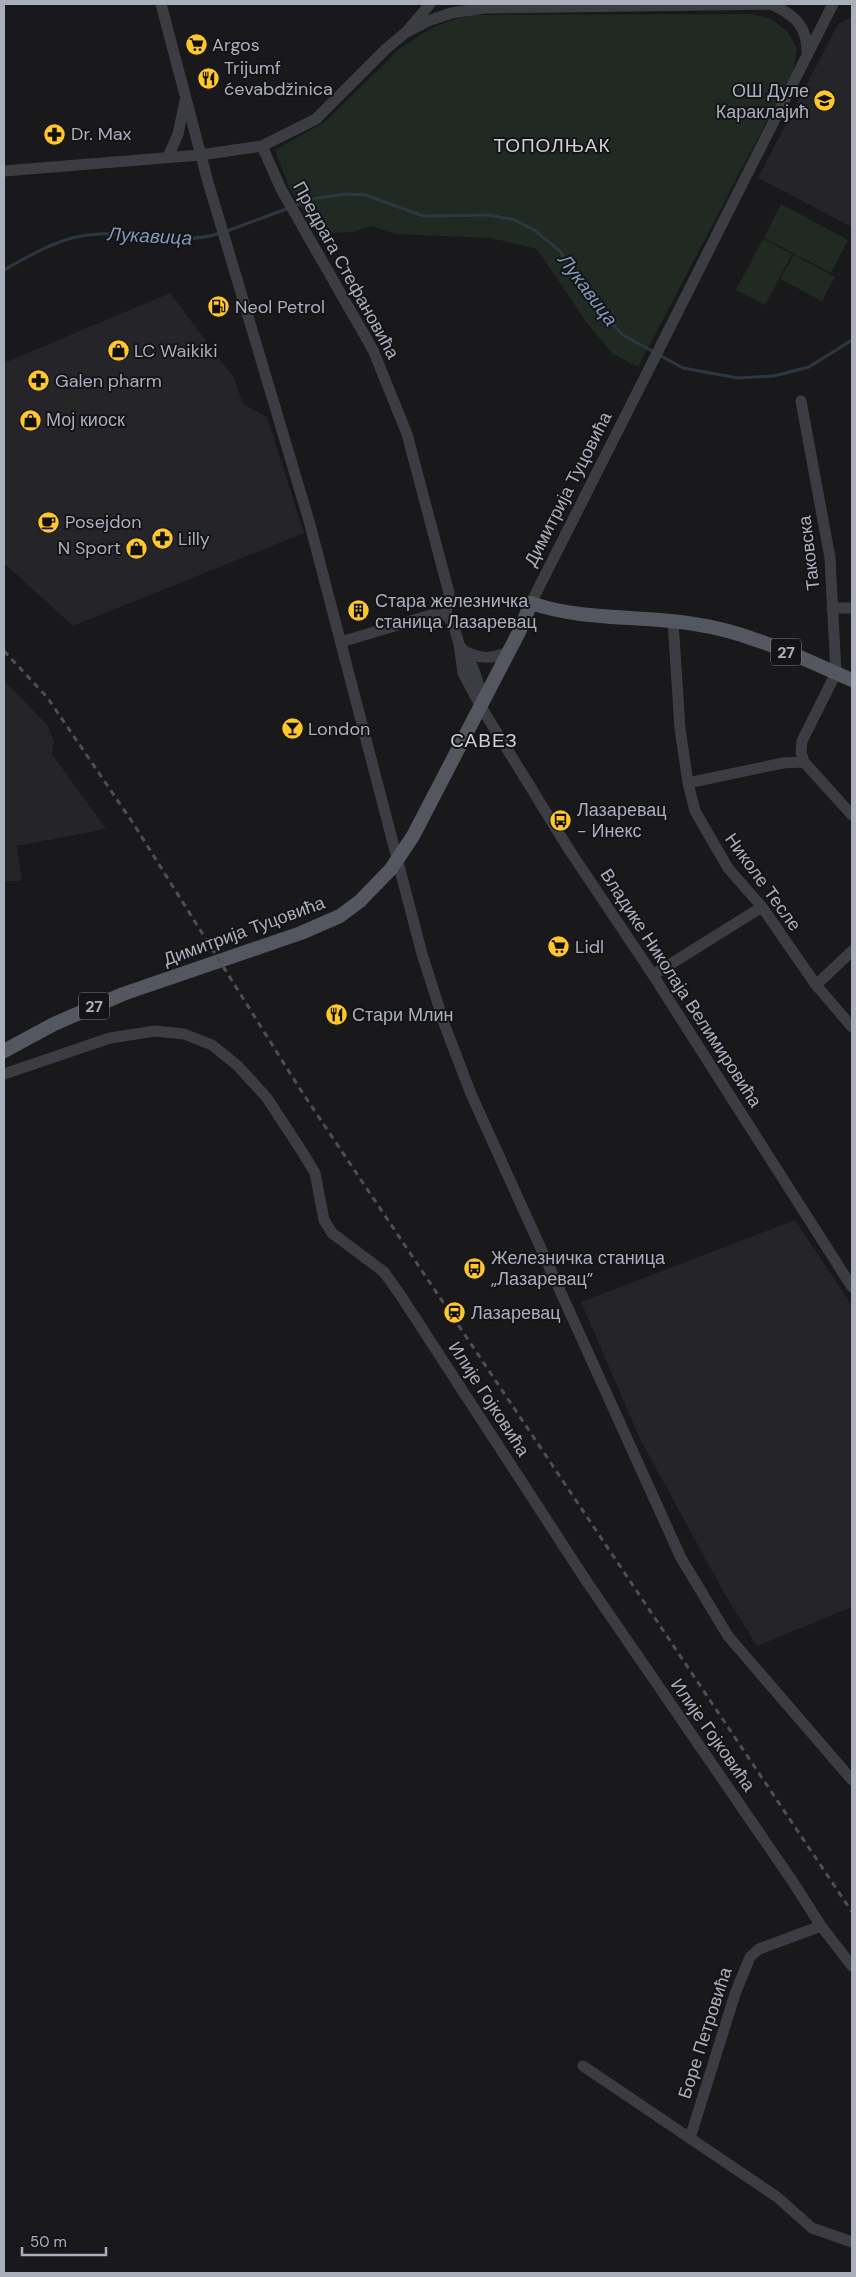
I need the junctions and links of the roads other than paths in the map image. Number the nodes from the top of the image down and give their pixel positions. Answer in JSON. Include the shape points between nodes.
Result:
{"nodes":[{"id":1,"x":161,"y":4,"type":"edge"},
{"id":2,"x":430,"y":4,"type":"edge"},
{"id":3,"x":776,"y":4,"type":"edge"},
{"id":4,"x":833,"y":4,"type":"edge"},
{"id":5,"x":485,"y":6,"type":"edge"},
{"id":6,"x":405,"y":33,"type":"junction"},
{"id":7,"x":807,"y":58,"type":"junction"},
{"id":8,"x":186,"y":97,"type":"junction"},
{"id":9,"x":262,"y":146,"type":"junction"},
{"id":10,"x":200,"y":155,"type":"junction"},
{"id":11,"x":168,"y":157,"type":"junction"},
{"id":12,"x":4,"y":171,"type":"edge"},
{"id":13,"x":801,"y":401,"type":"dead end"},
{"id":14,"x":531,"y":603,"type":"junction"},
{"id":15,"x":832,"y":608,"type":"junction"},
{"id":16,"x":852,"y":608,"type":"edge"},
{"id":17,"x":446,"y":615,"type":"junction"},
{"id":18,"x":673,"y":621,"type":"junction"},
{"id":19,"x":341,"y":642,"type":"junction"},
{"id":20,"x":461,"y":648,"type":"junction"},
{"id":21,"x":508,"y":652,"type":"junction"},
{"id":22,"x":836,"y":673,"type":"junction"},
{"id":23,"x":852,"y":680,"type":"edge"},
{"id":24,"x":481,"y":707,"type":"junction"},
{"id":25,"x":804,"y":762,"type":"junction"},
{"id":26,"x":688,"y":783,"type":"junction"},
{"id":27,"x":852,"y":815,"type":"edge"},
{"id":28,"x":762,"y":908,"type":"junction"},
{"id":29,"x":852,"y":951,"type":"edge"},
{"id":30,"x":654,"y":975,"type":"junction"},
{"id":31,"x":816,"y":985,"type":"junction"},
{"id":32,"x":852,"y":1027,"type":"edge"},
{"id":33,"x":4,"y":1052,"type":"edge"},
{"id":34,"x":4,"y":1074,"type":"edge"},
{"id":35,"x":852,"y":1287,"type":"edge"},
{"id":36,"x":852,"y":1780,"type":"edge"},
{"id":37,"x":821,"y":1926,"type":"junction"},
{"id":38,"x":852,"y":1966,"type":"edge"},
{"id":39,"x":582,"y":2066,"type":"dead end"},
{"id":40,"x":690,"y":2138,"type":"junction"},
{"id":41,"x":852,"y":2242,"type":"edge"}],
"edges":[{"from":1,"to":8,"type":"street"},
{"from":2,"to":6,"type":"street"},
{"from":3,"to":5,"type":"street"},
{"from":3,"to":7,"type":"street","via":[[800,23],[806,40]]},
{"from":4,"to":7,"type":"street","name":"Димитрија Туцовића"},
{"from":5,"to":6,"type":"street","via":[[451,13]]},
{"from":6,"to":9,"type":"street","via":[[316,119]]},
{"from":7,"to":14,"type":"street","name":"Димитрија Туцовића"},
{"from":8,"to":10,"type":"street"},
{"from":8,"to":11,"type":"street","via":[[178,134]]},
{"from":9,"to":10,"type":"street"},
{"from":9,"to":17,"type":"street","name":"Предрага Стефановића","via":[[306,235],[373,350],[407,434],[449,593]]},
{"from":10,"to":11,"type":"street"},
{"from":10,"to":19,"type":"street","via":[[309,521]]},
{"from":11,"to":12,"type":"street"},
{"from":13,"to":15,"type":"street","name":"Таковска","via":[[830,558]]},
{"from":14,"to":18,"type":"main road","number":"27","via":[[564,612]]},
{"from":14,"to":21,"type":"main road","name":"Димитрија Туцовића","number":"27"},
{"from":15,"to":16,"type":"street"},
{"from":15,"to":22,"type":"street","name":"Таковска"},
{"from":17,"to":19,"type":"street","via":[[431,615]]},
{"from":17,"to":20,"type":"street","via":[[453,623]]},
{"from":18,"to":22,"type":"main road","number":"27","via":[[741,634]]},
{"from":18,"to":26,"type":"street","name":"Николе Тесле","via":[[680,728]]},
{"from":19,"to":36,"type":"street","via":[[422,954],[471,1094],[521,1206],[681,1558],[728,1636]]},
{"from":20,"to":21,"type":"street","via":[[483,657]]},
{"from":20,"to":24,"type":"street","via":[[476,676]]},
{"from":21,"to":24,"type":"main road","name":"Димитрија Туцовића","number":"27"},
{"from":22,"to":23,"type":"main road","number":"27"},
{"from":22,"to":25,"type":"street","via":[[802,741]]},
{"from":24,"to":30,"type":"street","name":"Владике Николаја Велимировића","via":[[570,851]]},
{"from":24,"to":33,"type":"main road","name":"Димитрија Туцовића","number":"27","via":[[400,856],[378,884],[340,916],[123,994],[54,1024]]},
{"from":25,"to":26,"type":"street","via":[[783,763]]},
{"from":25,"to":27,"type":"street"},
{"from":26,"to":28,"type":"street","name":"Николе Тесле","via":[[696,811],[713,844],[728,868]]},
{"from":28,"to":30,"type":"street"},
{"from":28,"to":31,"type":"street","name":"Николе Тесле"},
{"from":29,"to":31,"type":"street"},
{"from":30,"to":35,"type":"street","name":"Владике Николаја Велимировића"},
{"from":31,"to":32,"type":"street","name":"Николе Тесле"},
{"from":34,"to":37,"type":"street","name":"Илије Гојковића","via":[[110,1038],[155,1031],[184,1034],[212,1045],[238,1066],[267,1098],[315,1173],[324,1220],[332,1233],[384,1272],[401,1296],[587,1582]]},
{"from":37,"to":38,"type":"street","name":"Илије Гојковића"},
{"from":37,"to":40,"type":"street","name":"Боре Петровића","via":[[759,1949],[750,1957],[735,1994]]},
{"from":39,"to":40,"type":"street"},
{"from":40,"to":41,"type":"street","via":[[777,2197],[812,2228]]}]}
